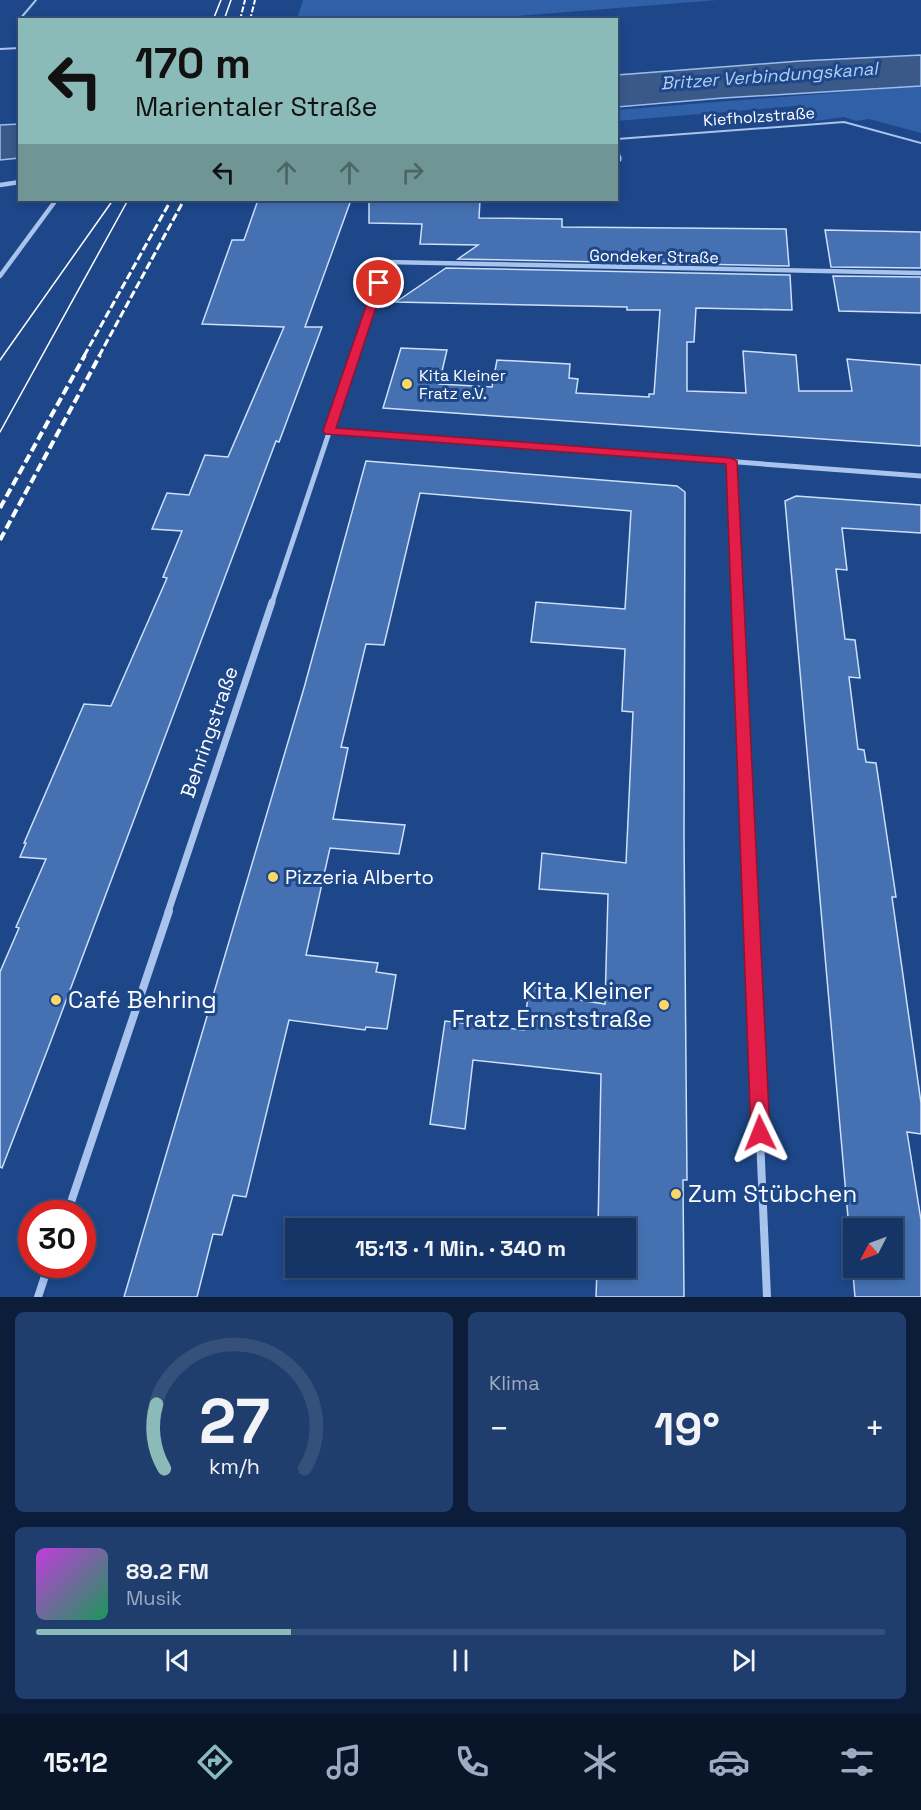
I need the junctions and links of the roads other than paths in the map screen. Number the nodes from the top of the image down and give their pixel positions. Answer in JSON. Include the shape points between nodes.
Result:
{"nodes":[{"id":1,"x":36,"y":0,"type":"edge"},
{"id":2,"x":21,"y":18,"type":"edge"},
{"id":3,"x":18,"y":48,"type":"edge"},
{"id":4,"x":0,"y":49,"type":"edge"},
{"id":5,"x":618,"y":138,"type":"edge"},
{"id":6,"x":921,"y":143,"type":"edge"},
{"id":7,"x":618,"y":145,"type":"edge"},
{"id":8,"x":620,"y":160,"type":"dead end"},
{"id":9,"x":18,"y":182,"type":"edge"},
{"id":10,"x":0,"y":184,"type":"edge"},
{"id":11,"x":55,"y":201,"type":"edge"},
{"id":12,"x":386,"y":262,"type":"joint"},
{"id":13,"x":921,"y":273,"type":"edge"},
{"id":14,"x":0,"y":276,"type":"edge"},
{"id":15,"x":329,"y":431,"type":"junction"},
{"id":16,"x":731,"y":461,"type":"junction"},
{"id":17,"x":921,"y":476,"type":"edge"},
{"id":18,"x":72,"y":1200,"type":"edge"},
{"id":19,"x":44,"y":1278,"type":"edge"},
{"id":20,"x":38,"y":1297,"type":"edge"},
{"id":21,"x":767,"y":1297,"type":"edge"}],
"edges":[{"from":1,"to":2,"type":"lane"},
{"from":3,"to":4,"type":"lane"},
{"from":5,"to":6,"type":"lane","name":"Kiefholzstraße","via":[[844,122]]},
{"from":7,"to":8,"type":"lane","name":"Kiefholzstraße"},
{"from":9,"to":10,"type":"street"},
{"from":11,"to":14,"type":"street"},
{"from":12,"to":13,"type":"street","name":"Gondeker Straße"},
{"from":12,"to":15,"type":"street","name":"Behringstraße"},
{"from":15,"to":16,"type":"street"},
{"from":15,"to":18,"type":"street","name":"Behringstraße"},
{"from":16,"to":17,"type":"street"},
{"from":16,"to":21,"type":"street"},
{"from":19,"to":20,"type":"street"}]}
